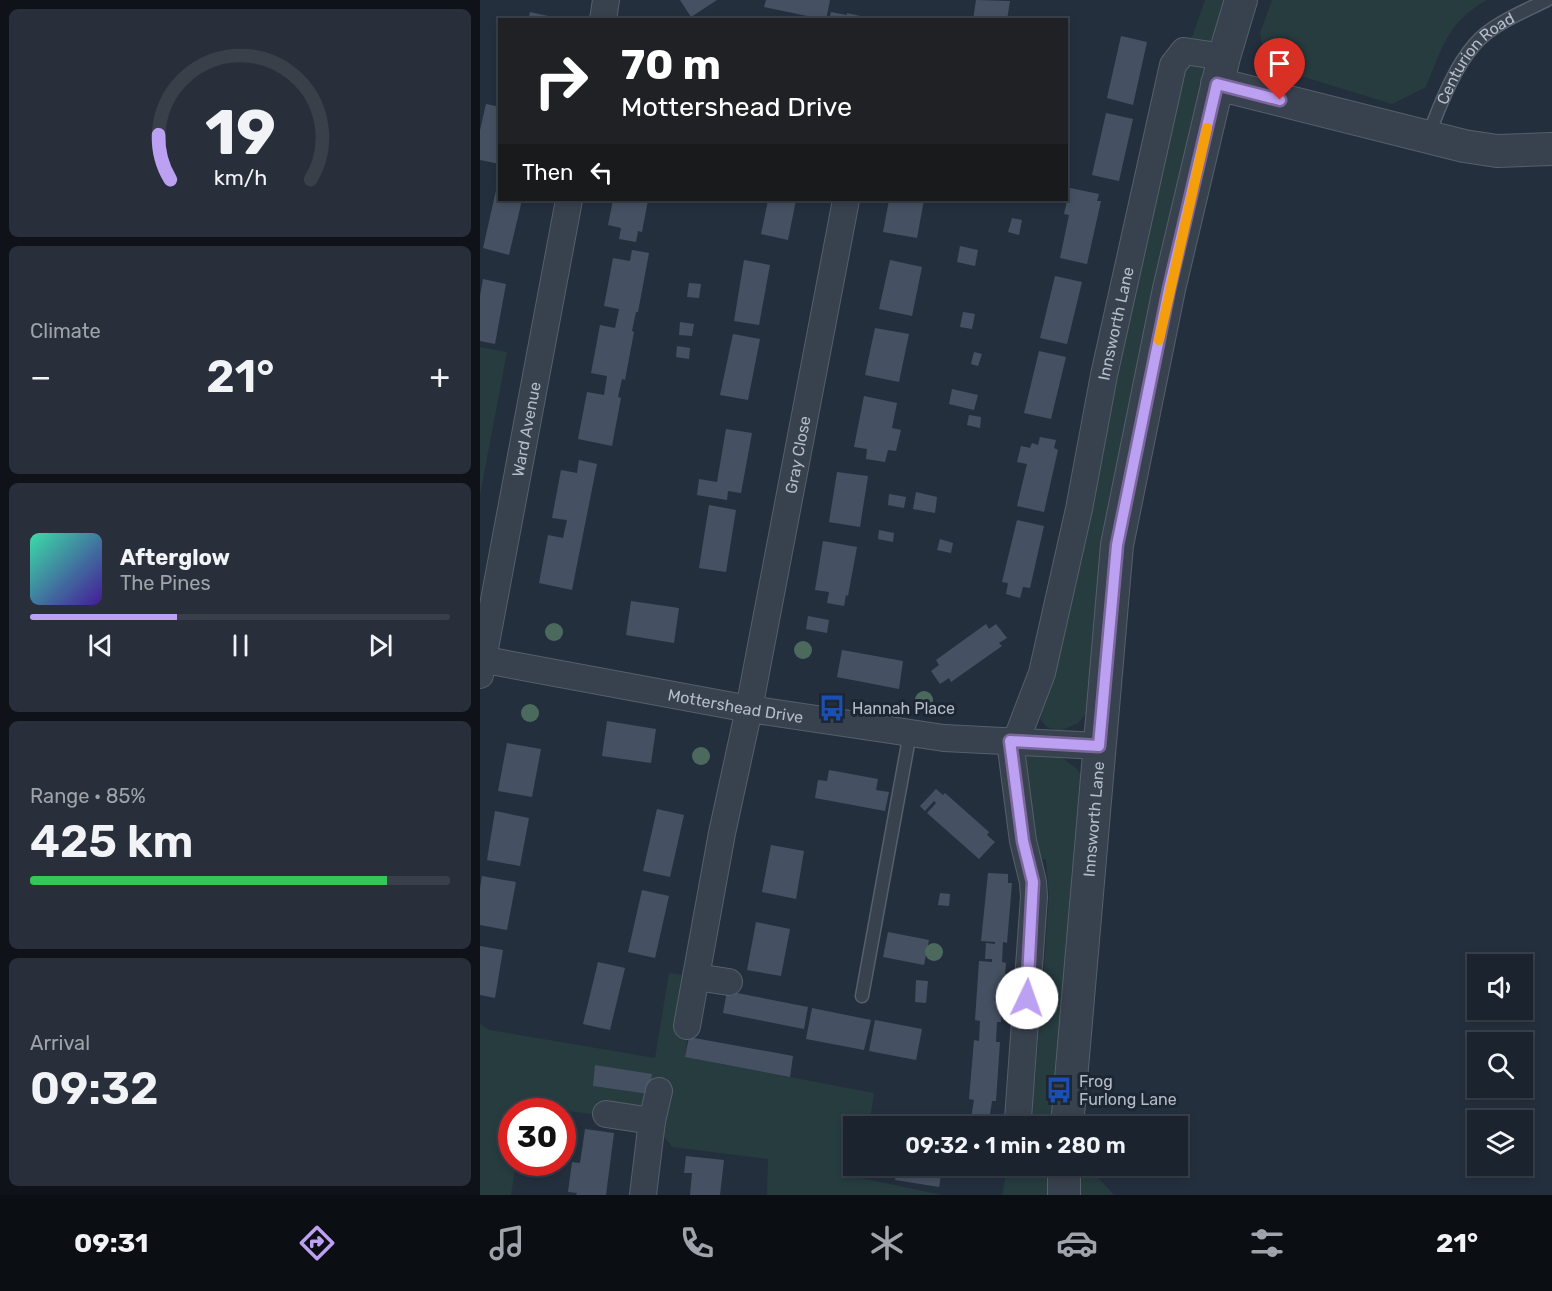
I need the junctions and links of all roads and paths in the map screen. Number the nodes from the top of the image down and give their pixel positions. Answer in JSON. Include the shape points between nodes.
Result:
{"nodes":[{"id":1,"x":606,"y":0,"type":"edge"},
{"id":2,"x":1240,"y":0,"type":"edge"},
{"id":3,"x":1547,"y":0,"type":"edge"},
{"id":4,"x":603,"y":18,"type":"edge"},
{"id":5,"x":1221,"y":70,"type":"junction"},
{"id":6,"x":1428,"y":137,"type":"junction"},
{"id":7,"x":1552,"y":149,"type":"edge"},
{"id":8,"x":569,"y":201,"type":"edge"},
{"id":9,"x":846,"y":201,"type":"edge"},
{"id":10,"x":481,"y":664,"type":"edge"},
{"id":11,"x":749,"y":709,"type":"junction"},
{"id":12,"x":910,"y":733,"type":"junction"},
{"id":13,"x":1013,"y":741,"type":"junction"},
{"id":14,"x":1099,"y":746,"type":"junction"},
{"id":15,"x":696,"y":977,"type":"junction"},
{"id":16,"x":729,"y":982,"type":"dead end"},
{"id":17,"x":862,"y":996,"type":"dead end"},
{"id":18,"x":687,"y":1026,"type":"dead end"},
{"id":19,"x":659,"y":1091,"type":"dead end"},
{"id":20,"x":606,"y":1114,"type":"dead end"},
{"id":21,"x":1018,"y":1116,"type":"edge"},
{"id":22,"x":1068,"y":1116,"type":"edge"},
{"id":23,"x":652,"y":1121,"type":"junction"},
{"id":24,"x":1065,"y":1176,"type":"edge"},
{"id":25,"x":643,"y":1195,"type":"edge"},
{"id":26,"x":1064,"y":1195,"type":"edge"}],
"edges":[{"from":1,"to":4,"type":"street"},
{"from":2,"to":5,"type":"street","name":"Innsworth Lane"},
{"from":3,"to":6,"type":"lane","name":"Centurion Road","via":[[1495,28],[1475,44],[1454,78]]},
{"from":5,"to":6,"type":"street"},
{"from":5,"to":13,"type":"street","name":"Innsworth Lane","via":[[1185,51],[1173,65],[1042,673]]},
{"from":5,"to":14,"type":"street","name":"Innsworth Lane","via":[[1169,289],[1117,545]]},
{"from":6,"to":7,"type":"street","via":[[1497,151]]},
{"from":8,"to":10,"type":"street","name":"Ward Avenue"},
{"from":9,"to":11,"type":"street","name":"Gray Close"},
{"from":10,"to":11,"type":"street","name":"Mottershead Drive"},
{"from":11,"to":12,"type":"street","name":"Mottershead Drive"},
{"from":11,"to":15,"type":"street"},
{"from":12,"to":13,"type":"street","name":"Mottershead Drive"},
{"from":12,"to":17,"type":"lane"},
{"from":13,"to":14,"type":"street","name":"Mottershead Drive"},
{"from":13,"to":21,"type":"street","name":"Innsworth Lane","via":[[1023,841],[1034,897]]},
{"from":14,"to":22,"type":"street","name":"Innsworth Lane"},
{"from":15,"to":16,"type":"street"},
{"from":15,"to":18,"type":"street"},
{"from":19,"to":23,"type":"street"},
{"from":20,"to":23,"type":"street"},
{"from":23,"to":25,"type":"street"},
{"from":24,"to":26,"type":"street"}]}
